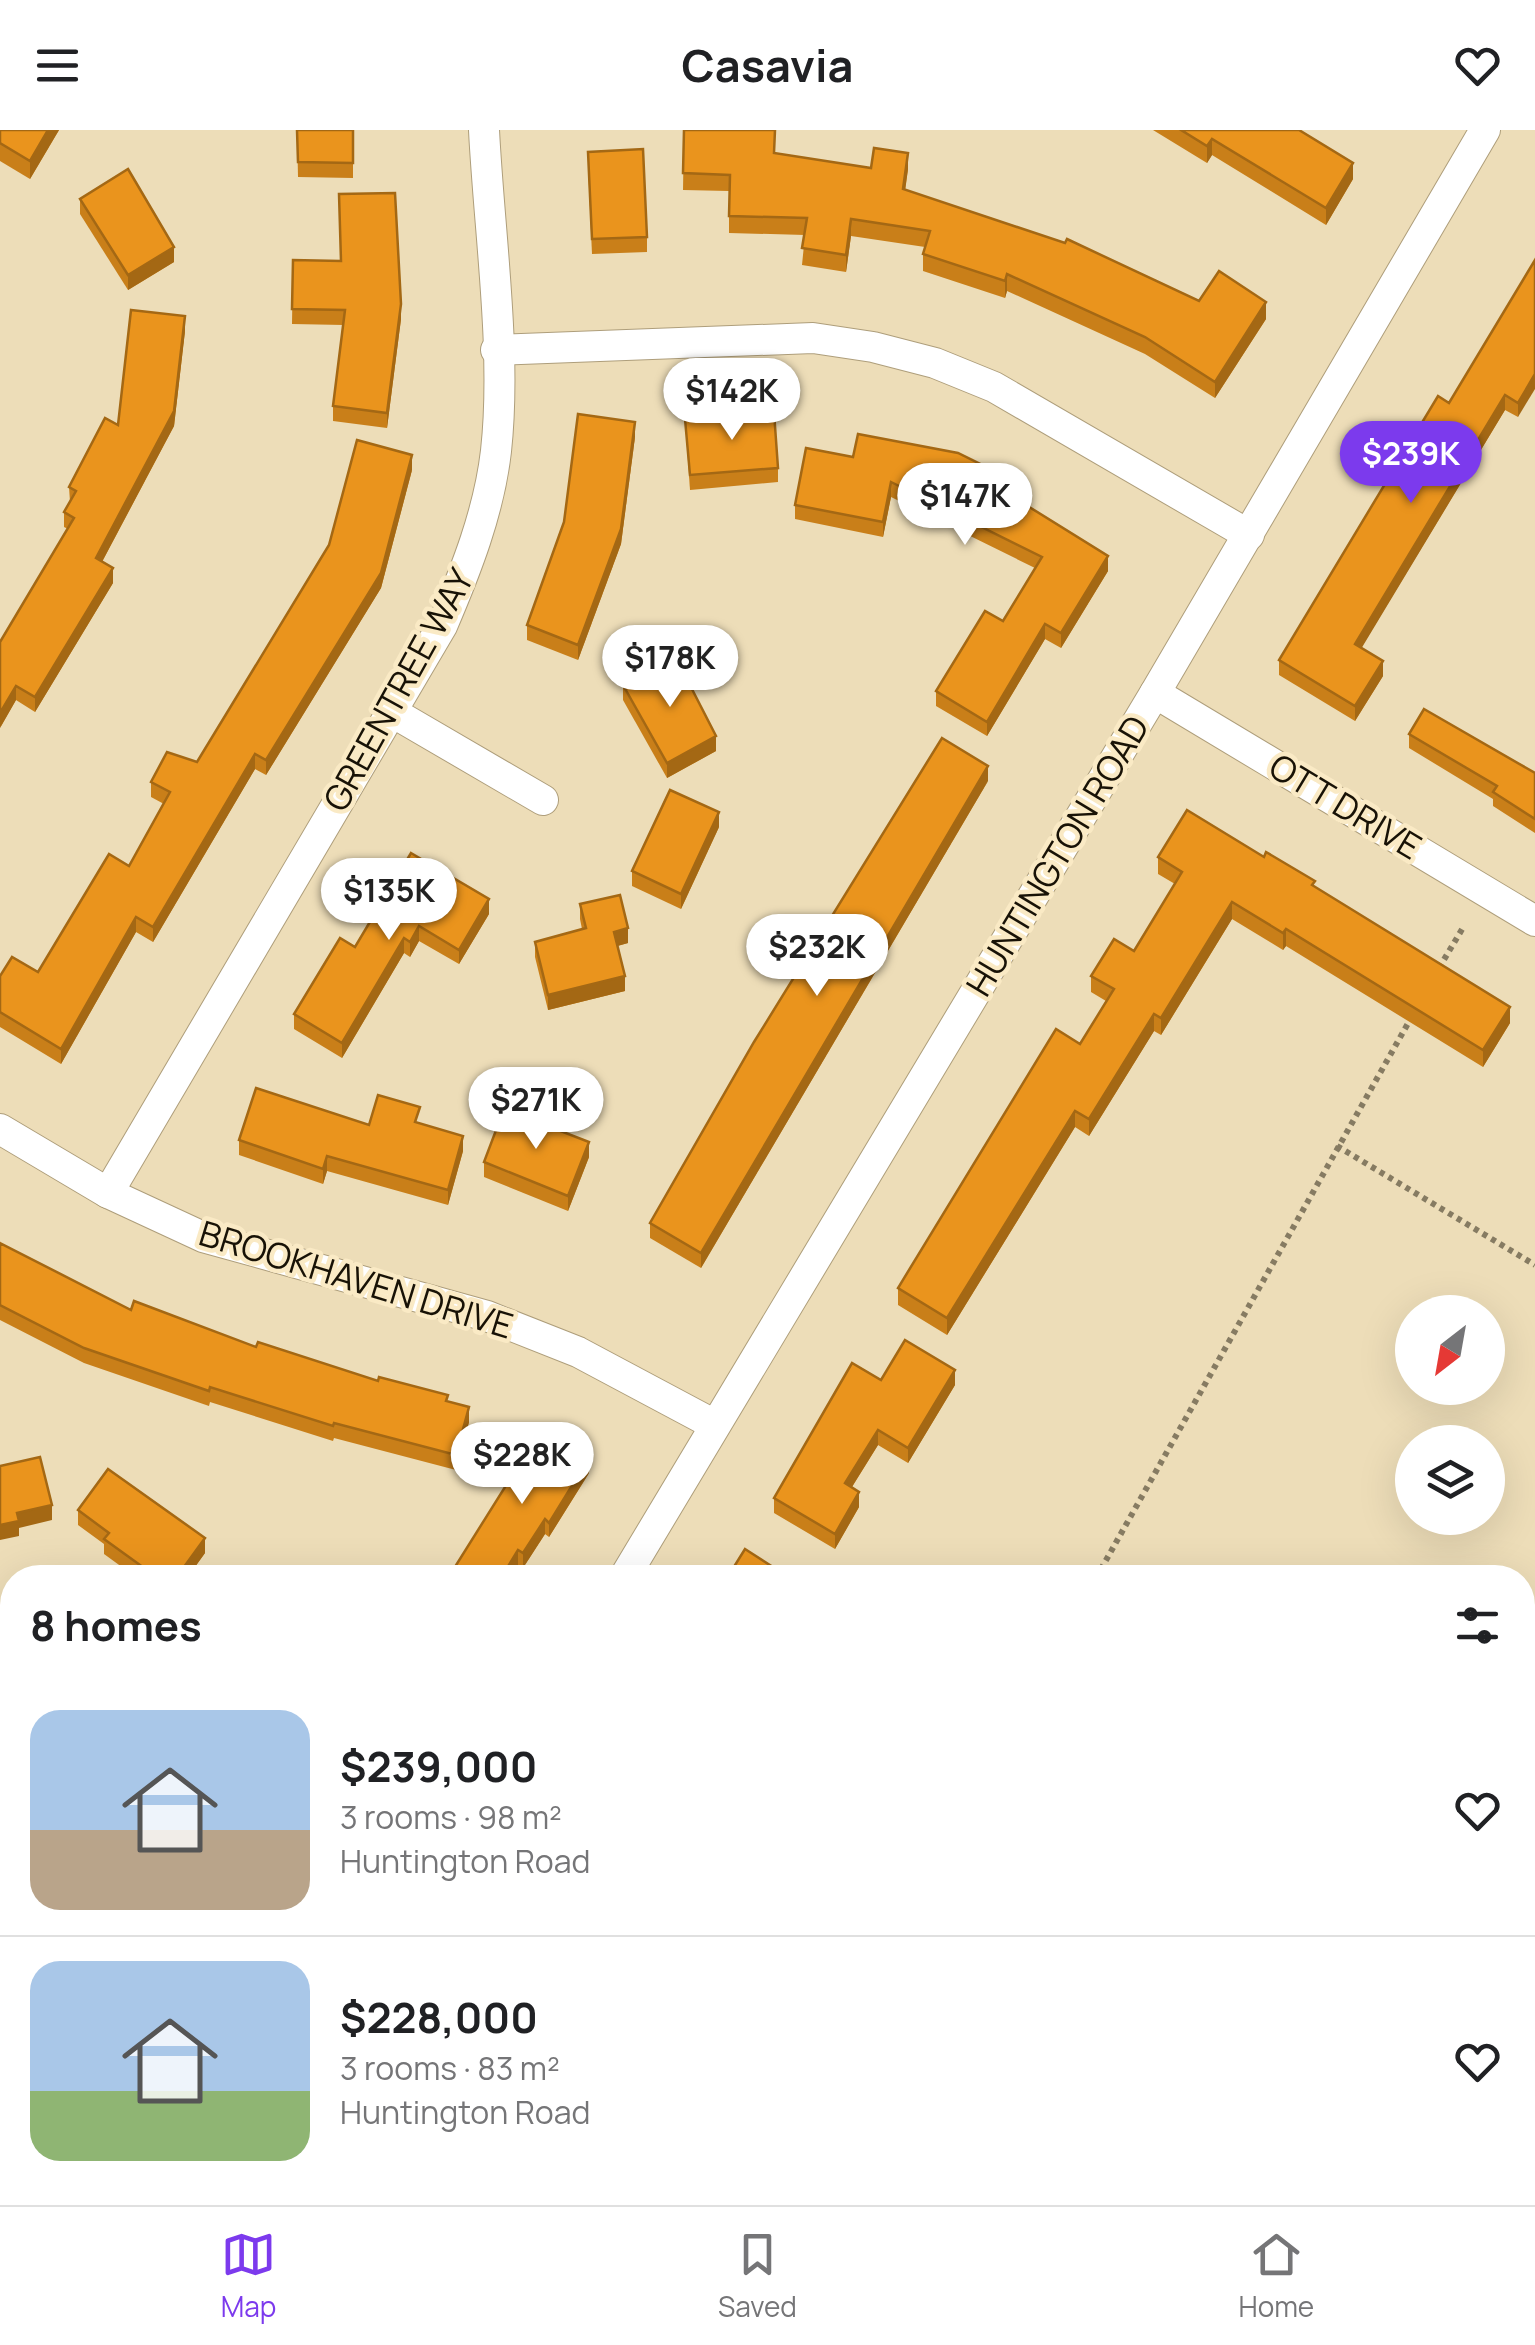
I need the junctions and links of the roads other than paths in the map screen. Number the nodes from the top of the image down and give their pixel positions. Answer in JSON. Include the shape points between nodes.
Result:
{"nodes":[{"id":1,"x":484,"y":130,"type":"edge"},
{"id":2,"x":1482,"y":131,"type":"edge"},
{"id":3,"x":496,"y":350,"type":"junction"},
{"id":4,"x":1249,"y":535,"type":"junction"},
{"id":5,"x":1155,"y":694,"type":"junction"},
{"id":6,"x":392,"y":712,"type":"junction"},
{"id":7,"x":543,"y":800,"type":"dead end"},
{"id":8,"x":1535,"y":921,"type":"edge"},
{"id":9,"x":0,"y":1129,"type":"edge"},
{"id":10,"x":108,"y":1193,"type":"junction"},
{"id":11,"x":715,"y":1426,"type":"junction"},
{"id":12,"x":632,"y":1565,"type":"edge"}],
"edges":[{"from":1,"to":3,"type":"street","name":"GREENTREE WAY"},
{"from":2,"to":4,"type":"street","name":"HUNTINGTON ROAD"},
{"from":3,"to":4,"type":"street","via":[[813,338],[873,348],[994,387]]},
{"from":3,"to":6,"type":"street","name":"GREENTREE WAY","via":[[496,451],[474,552],[442,626]]},
{"from":4,"to":5,"type":"street","name":"HUNTINGTON ROAD"},
{"from":5,"to":8,"type":"street","name":"OTT DRIVE"},
{"from":5,"to":11,"type":"street","name":"HUNTINGTON ROAD"},
{"from":6,"to":7,"type":"street"},
{"from":6,"to":10,"type":"street","name":"GREENTREE WAY"},
{"from":9,"to":10,"type":"street","name":"BROOKHAVEN DRIVE"},
{"from":10,"to":11,"type":"street","name":"BROOKHAVEN DRIVE","via":[[203,1237],[487,1316],[578,1352]]},
{"from":11,"to":12,"type":"street","name":"HUNTINGTON ROAD"}]}
